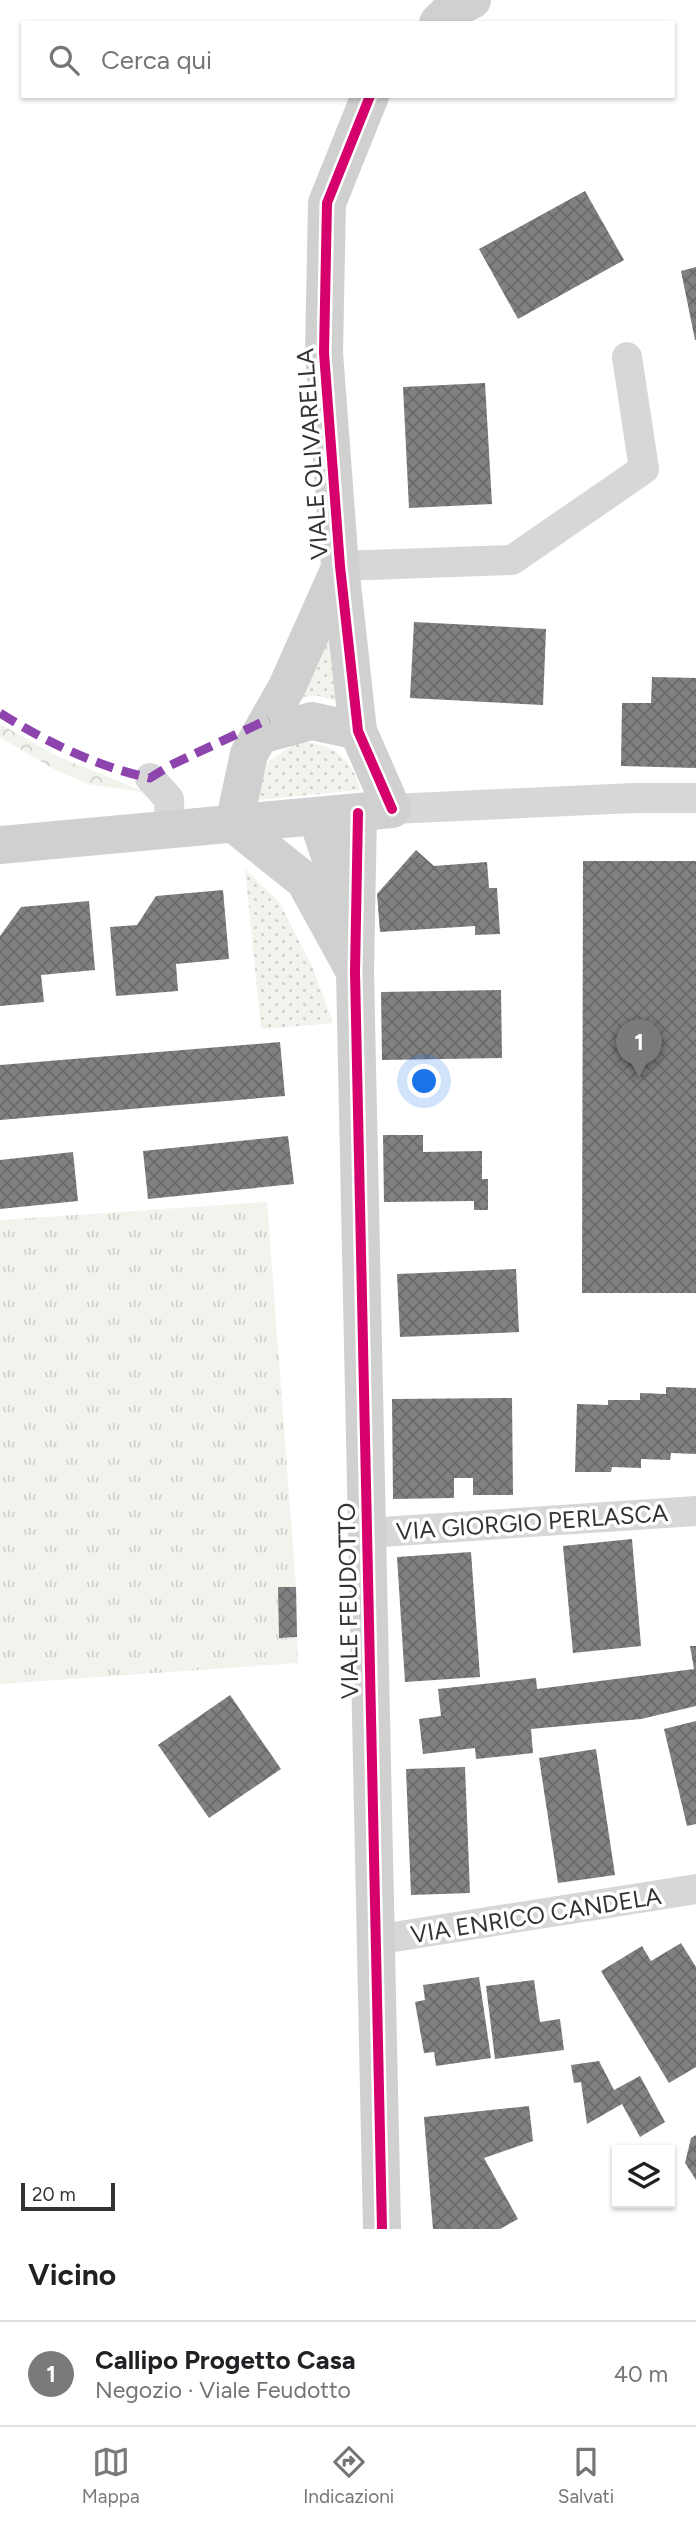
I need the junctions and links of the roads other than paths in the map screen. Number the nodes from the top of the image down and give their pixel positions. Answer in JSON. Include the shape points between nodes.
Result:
{"nodes":[{"id":1,"x":472,"y":0,"type":"edge"},
{"id":2,"x":440,"y":21,"type":"edge"},
{"id":3,"x":369,"y":98,"type":"edge"},
{"id":4,"x":627,"y":357,"type":"dead end"},
{"id":5,"x":340,"y":566,"type":"junction"},
{"id":6,"x":358,"y":731,"type":"junction"},
{"id":7,"x":260,"y":736,"type":"junction"},
{"id":8,"x":150,"y":778,"type":"dead end"},
{"id":9,"x":696,"y":798,"type":"edge"},
{"id":10,"x":375,"y":811,"type":"junction"},
{"id":11,"x":317,"y":817,"type":"junction"},
{"id":12,"x":234,"y":824,"type":"junction"},
{"id":13,"x":170,"y":830,"type":"junction"},
{"id":14,"x":0,"y":845,"type":"edge"},
{"id":15,"x":356,"y":954,"type":"junction"},
{"id":16,"x":696,"y":1511,"type":"edge"},
{"id":17,"x":367,"y":1533,"type":"junction"},
{"id":18,"x":696,"y":1889,"type":"edge"},
{"id":19,"x":375,"y":1940,"type":"junction"},
{"id":20,"x":382,"y":2229,"type":"edge"}],
"edges":[{"from":1,"to":2,"type":"street"},
{"from":3,"to":5,"type":"street","name":"VIALE OLIVARELLA","via":[[327,203],[324,353]]},
{"from":4,"to":5,"type":"street","via":[[644,470],[512,560]]},
{"from":5,"to":6,"type":"street","name":"VIALE OLIVARELLA"},
{"from":5,"to":7,"type":"street","name":"VIALE OLIVARELLA","via":[[287,687]]},
{"from":6,"to":7,"type":"street","via":[[312,721]]},
{"from":6,"to":10,"type":"street","name":"VIALE OLIVARELLA"},
{"from":7,"to":12,"type":"street","name":"VIALE OLIVARELLA","via":[[249,754]]},
{"from":8,"to":13,"type":"street","via":[[169,799]]},
{"from":9,"to":10,"type":"street"},
{"from":10,"to":11,"type":"street"},
{"from":10,"to":15,"type":"street"},
{"from":11,"to":12,"type":"street"},
{"from":11,"to":15,"type":"street"},
{"from":12,"to":13,"type":"street"},
{"from":12,"to":15,"type":"street","via":[[305,881]]},
{"from":13,"to":14,"type":"street"},
{"from":15,"to":17,"type":"street","name":"VIALE FEUDOTTO"},
{"from":16,"to":17,"type":"street","name":"VIA GIORGIO PERLASCA"},
{"from":17,"to":19,"type":"street","name":"VIALE FEUDOTTO"},
{"from":18,"to":19,"type":"street","name":"VIA ENRICO CANDELA"},
{"from":19,"to":20,"type":"street","name":"VIALE FEUDOTTO"}]}
